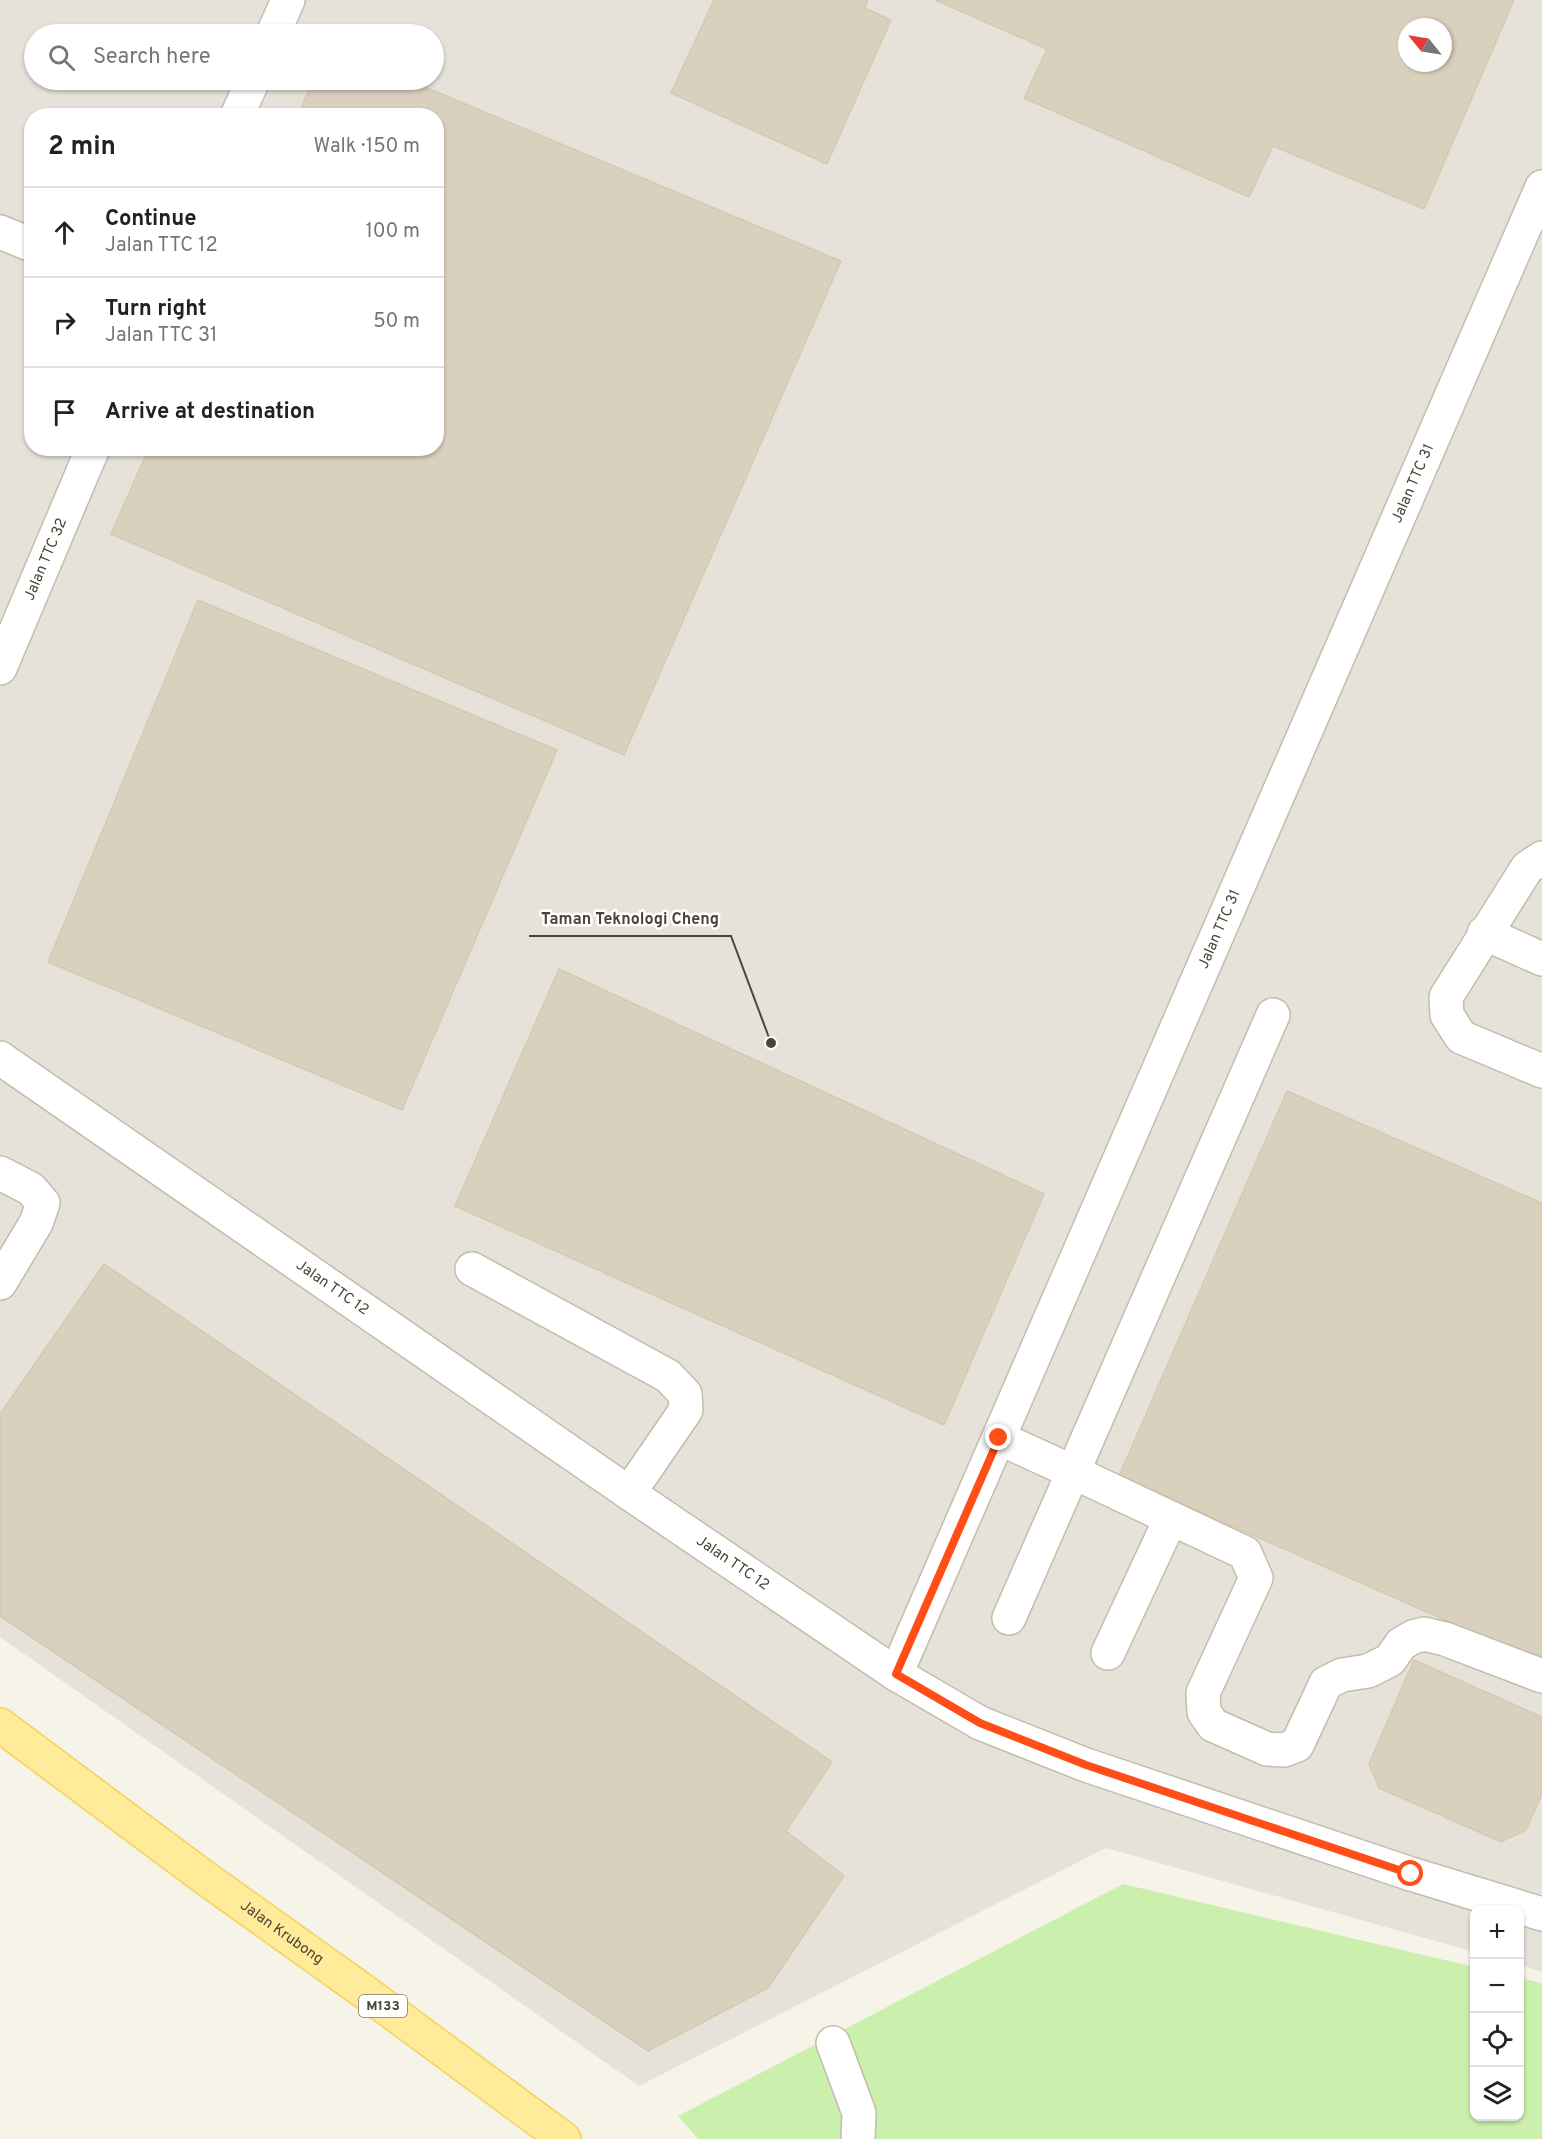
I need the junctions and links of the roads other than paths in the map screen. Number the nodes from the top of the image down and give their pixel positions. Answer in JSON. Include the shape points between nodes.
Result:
{"nodes":[{"id":1,"x":288,"y":0,"type":"edge"},
{"id":2,"x":277,"y":24,"type":"edge"},
{"id":3,"x":249,"y":90,"type":"edge"},
{"id":4,"x":241,"y":108,"type":"edge"},
{"id":5,"x":1542,"y":187,"type":"edge"},
{"id":6,"x":0,"y":232,"type":"edge"},
{"id":7,"x":24,"y":242,"type":"edge"},
{"id":8,"x":90,"y":456,"type":"edge"},
{"id":9,"x":0,"y":668,"type":"edge"},
{"id":10,"x":1542,"y":858,"type":"edge"},
{"id":11,"x":1484,"y":933,"type":"junction"},
{"id":12,"x":1542,"y":959,"type":"edge"},
{"id":13,"x":1273,"y":1015,"type":"dead end"},
{"id":14,"x":0,"y":1058,"type":"edge"},
{"id":15,"x":1542,"y":1071,"type":"edge"},
{"id":16,"x":0,"y":1173,"type":"edge"},
{"id":17,"x":472,"y":1269,"type":"dead end"},
{"id":18,"x":3,"y":1273,"type":"edge"},
{"id":19,"x":999,"y":1438,"type":"junction"},
{"id":20,"x":1073,"y":1472,"type":"junction"},
{"id":21,"x":630,"y":1493,"type":"junction"},
{"id":22,"x":1171,"y":1518,"type":"junction"},
{"id":23,"x":1009,"y":1618,"type":"dead end"},
{"id":24,"x":1108,"y":1653,"type":"dead end"},
{"id":25,"x":896,"y":1674,"type":"junction"},
{"id":26,"x":1542,"y":1676,"type":"edge"},
{"id":27,"x":0,"y":1725,"type":"edge"},
{"id":28,"x":1542,"y":1914,"type":"edge"},
{"id":29,"x":833,"y":2043,"type":"dead end"},
{"id":30,"x":564,"y":2139,"type":"edge"},
{"id":31,"x":858,"y":2139,"type":"edge"}],
"edges":[{"from":1,"to":2,"type":"street"},
{"from":3,"to":4,"type":"street"},
{"from":5,"to":19,"type":"street","name":"Jalan TTC 31"},
{"from":6,"to":7,"type":"street"},
{"from":8,"to":9,"type":"street","name":"Jalan TTC 32"},
{"from":10,"to":11,"type":"street","via":[[1527,868]]},
{"from":11,"to":12,"type":"street"},
{"from":11,"to":15,"type":"street","via":[[1446,997],[1447,1015],[1461,1037]]},
{"from":13,"to":20,"type":"street"},
{"from":14,"to":21,"type":"street","name":"Jalan TTC 12"},
{"from":16,"to":18,"type":"street","via":[[31,1189],[43,1203],[36,1223]]},
{"from":17,"to":21,"type":"street","via":[[668,1376],[685,1395],[686,1410]]},
{"from":19,"to":20,"type":"street"},
{"from":19,"to":25,"type":"street","name":"Jalan TTC 31"},
{"from":20,"to":22,"type":"street"},
{"from":20,"to":23,"type":"street"},
{"from":21,"to":25,"type":"street","name":"Jalan TTC 12"},
{"from":22,"to":24,"type":"street"},
{"from":22,"to":26,"type":"street","via":[[1245,1553],[1251,1565],[1256,1578],[1203,1693],[1204,1712],[1213,1725],[1267,1749],[1284,1750],[1297,1745],[1326,1683],[1390,1660],[1401,1644],[1413,1636],[1424,1634],[1445,1639]]},
{"from":25,"to":28,"type":"street","name":"Jalan TTC 12","via":[[980,1723],[1086,1765]]},
{"from":27,"to":30,"type":"main road","name":"Jalan Krubong","number":"M133"},
{"from":29,"to":31,"type":"street","via":[[859,2113]]}]}
